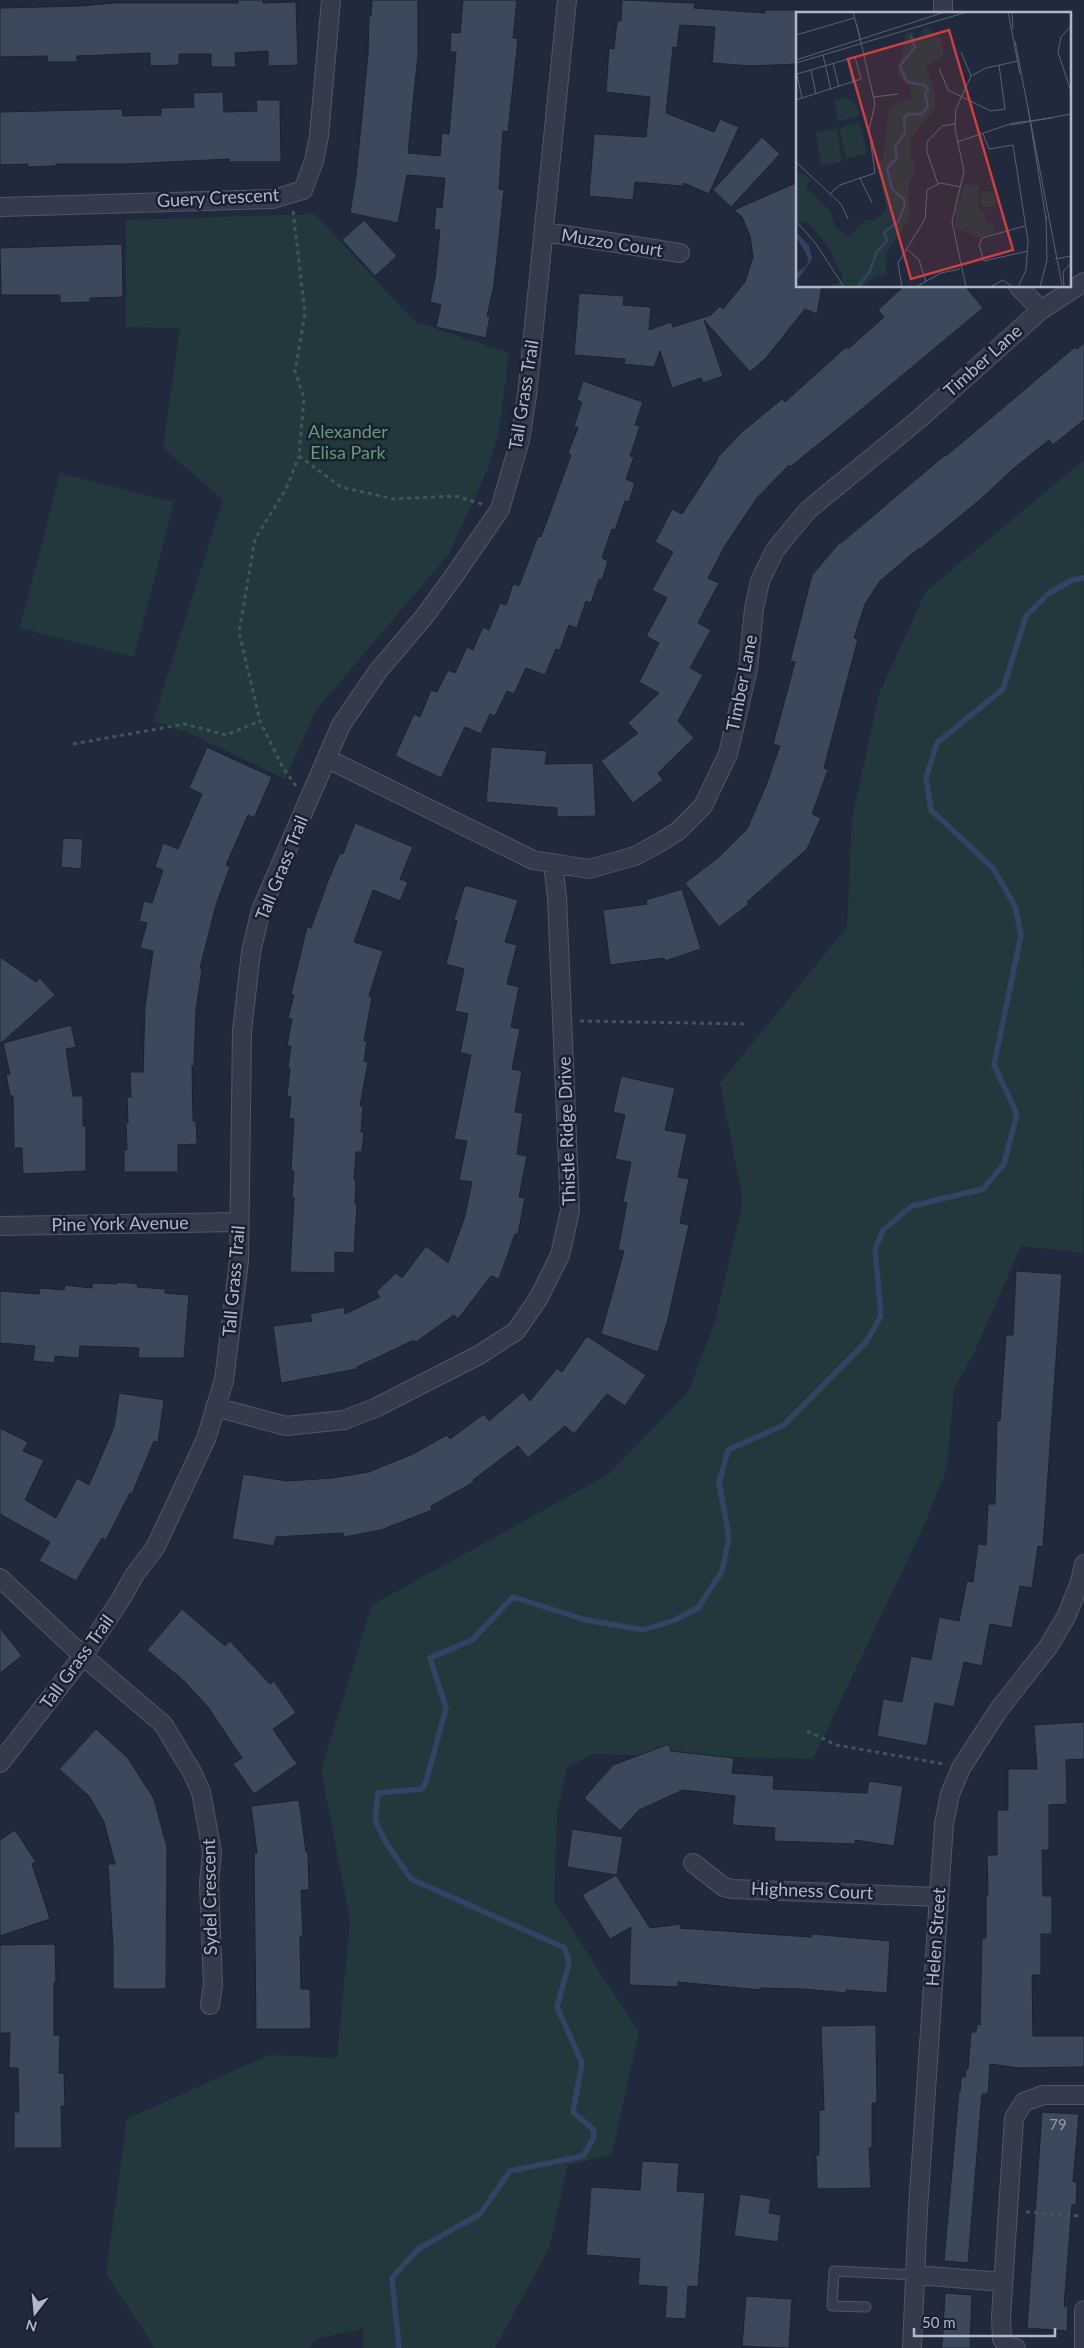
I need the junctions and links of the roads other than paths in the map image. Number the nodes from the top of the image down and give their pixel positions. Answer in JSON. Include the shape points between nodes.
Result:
{"nodes":[{"id":1,"x":331,"y":0,"type":"edge"},
{"id":2,"x":567,"y":0,"type":"edge"},
{"id":3,"x":0,"y":207,"type":"edge"},
{"id":4,"x":545,"y":232,"type":"junction"},
{"id":5,"x":680,"y":253,"type":"dead end"},
{"id":6,"x":1084,"y":282,"type":"edge"},
{"id":7,"x":1020,"y":288,"type":"edge"},
{"id":8,"x":1040,"y":310,"type":"junction"},
{"id":9,"x":328,"y":759,"type":"junction"},
{"id":10,"x":553,"y":864,"type":"junction"},
{"id":11,"x":239,"y":1222,"type":"junction"},
{"id":12,"x":0,"y":1226,"type":"edge"},
{"id":13,"x":215,"y":1407,"type":"junction"},
{"id":14,"x":1084,"y":1564,"type":"edge"},
{"id":15,"x":0,"y":1578,"type":"edge"},
{"id":16,"x":83,"y":1656,"type":"junction"},
{"id":17,"x":0,"y":1764,"type":"edge"},
{"id":18,"x":693,"y":1863,"type":"dead end"},
{"id":19,"x":939,"y":1897,"type":"junction"},
{"id":20,"x":210,"y":2005,"type":"dead end"},
{"id":21,"x":1084,"y":2095,"type":"edge"},
{"id":22,"x":916,"y":2276,"type":"junction"},
{"id":23,"x":1003,"y":2282,"type":"junction"},
{"id":24,"x":866,"y":2307,"type":"dead end"},
{"id":25,"x":1084,"y":2310,"type":"edge"},
{"id":26,"x":912,"y":2348,"type":"edge"},
{"id":27,"x":1016,"y":2348,"type":"edge"},
{"id":28,"x":1084,"y":2348,"type":"edge"}],
"edges":[{"from":1,"to":3,"type":"street","name":"Guery Crescent","via":[[326,73],[314,161],[302,190],[273,199]]},
{"from":2,"to":4,"type":"street","name":"Tall Grass Trail"},
{"from":4,"to":5,"type":"street","name":"Muzzo Court"},
{"from":4,"to":9,"type":"street","name":"Tall Grass Trail","via":[[525,412],[500,509],[424,617],[358,698],[341,725]]},
{"from":6,"to":8,"type":"street","name":"Timber Lane"},
{"from":7,"to":8,"type":"street"},
{"from":8,"to":10,"type":"street","name":"Timber Lane","via":[[918,420],[808,510],[775,550],[760,581],[748,669],[728,754],[703,806],[678,831],[634,856],[589,869]]},
{"from":9,"to":10,"type":"street","name":"Timber Lane","via":[[510,850]]},
{"from":9,"to":11,"type":"street","name":"Tall Grass Trail","via":[[261,910],[251,952],[242,1031]]},
{"from":10,"to":13,"type":"street","name":"Thistle Ridge Drive","via":[[570,1211],[560,1255],[538,1299],[516,1331],[479,1355],[344,1420],[286,1426]]},
{"from":11,"to":12,"type":"street","name":"Pine York Avenue"},
{"from":11,"to":13,"type":"street","name":"Tall Grass Trail","via":[[239,1261],[228,1358]]},
{"from":13,"to":16,"type":"street","name":"Tall Grass Trail","via":[[194,1468],[155,1548]]},
{"from":14,"to":19,"type":"street","name":"Helen Street","via":[[1066,1617],[1048,1647],[1000,1708],[961,1768],[950,1794],[944,1824]]},
{"from":15,"to":16,"type":"street","name":"Sydel Crescent"},
{"from":16,"to":17,"type":"street","name":"Tall Grass Trail"},
{"from":16,"to":20,"type":"street","name":"Sydel Crescent","via":[[163,1724],[183,1754],[201,1792],[212,1852],[209,1883],[213,1985]]},
{"from":18,"to":19,"type":"street","name":"Highness Court","via":[[732,1890]]},
{"from":19,"to":22,"type":"street","name":"Helen Street"},
{"from":21,"to":23,"type":"street","via":[[1043,2095],[1024,2102],[1014,2118]]},
{"from":22,"to":23,"type":"street"},
{"from":22,"to":24,"type":"lane","via":[[834,2271],[832,2306]]},
{"from":22,"to":26,"type":"street","name":"Helen Street"},
{"from":23,"to":27,"type":"street","via":[[1002,2339],[1010,2348]]},
{"from":25,"to":28,"type":"street"}]}
